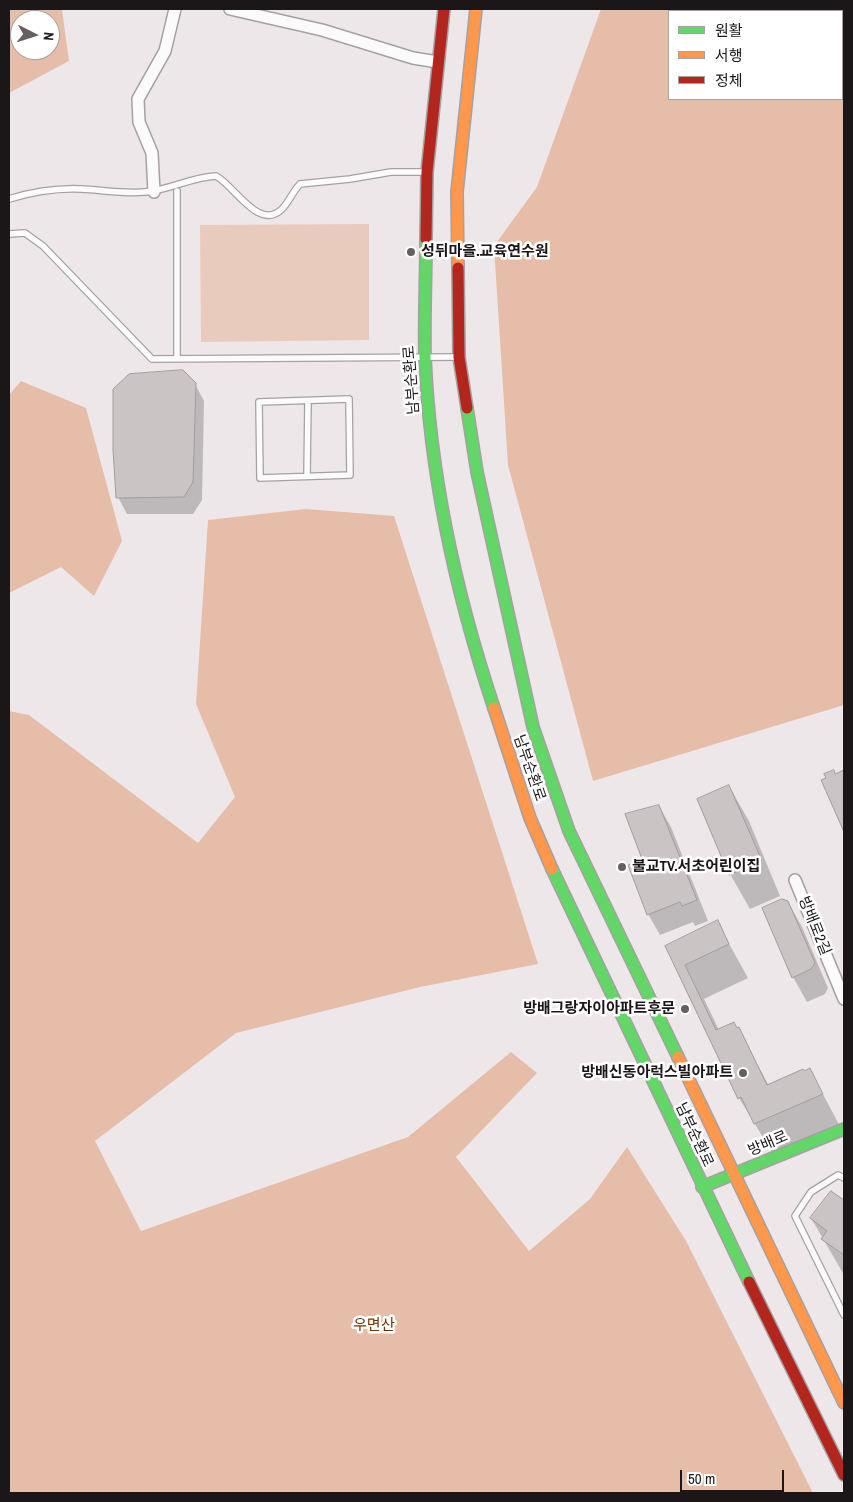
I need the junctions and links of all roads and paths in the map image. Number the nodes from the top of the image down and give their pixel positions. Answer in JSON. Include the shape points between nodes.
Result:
{"nodes":[{"id":1,"x":176,"y":9,"type":"edge"},
{"id":2,"x":230,"y":9,"type":"edge"},
{"id":3,"x":444,"y":9,"type":"edge"},
{"id":4,"x":476,"y":9,"type":"edge"},
{"id":5,"x":438,"y":62,"type":"junction"},
{"id":6,"x":427,"y":172,"type":"junction"},
{"id":7,"x":177,"y":191,"type":"dead end"},
{"id":8,"x":154,"y":192,"type":"junction"},
{"id":9,"x":9,"y":198,"type":"edge"},
{"id":10,"x":9,"y":234,"type":"edge"},
{"id":11,"x":425,"y":356,"type":"junction"},
{"id":12,"x":460,"y":357,"type":"junction"},
{"id":13,"x":177,"y":359,"type":"junction"},
{"id":14,"x":308,"y":401,"type":"junction"},
{"id":15,"x":307,"y":476,"type":"junction"},
{"id":16,"x":795,"y":880,"type":"dead end"},
{"id":17,"x":844,"y":999,"type":"edge"},
{"id":18,"x":844,"y":1129,"type":"edge"},
{"id":19,"x":733,"y":1175,"type":"junction"},
{"id":20,"x":844,"y":1178,"type":"edge"},
{"id":21,"x":702,"y":1188,"type":"junction"},
{"id":22,"x":844,"y":1315,"type":"edge"},
{"id":23,"x":844,"y":1403,"type":"edge"},
{"id":24,"x":844,"y":1475,"type":"edge"}],
"edges":[{"from":1,"to":8,"type":"street","via":[[165,51],[138,98],[139,122],[152,153]]},
{"from":2,"to":5,"type":"street","via":[[322,30],[412,58]]},
{"from":3,"to":5,"type":"main road","name":"남부순환로"},
{"from":4,"to":12,"type":"main road","name":"남부순환로","via":[[457,192]]},
{"from":5,"to":6,"type":"main road","name":"남부순환로"},
{"from":6,"to":8,"type":"lane","via":[[392,172],[350,180],[300,184],[283,208],[270,215],[257,214],[216,176]]},
{"from":6,"to":11,"type":"main road","name":"남부순환로"},
{"from":7,"to":13,"type":"lane"},
{"from":8,"to":9,"type":"lane","via":[[128,194],[80,189],[28,193]]},
{"from":10,"to":13,"type":"lane","via":[[25,233],[43,246],[152,359]]},
{"from":11,"to":12,"type":"lane"},
{"from":11,"to":13,"type":"lane"},
{"from":11,"to":21,"type":"main road","name":"남부순환로","via":[[431,436],[443,521],[480,666],[504,742],[530,818],[571,912]]},
{"from":12,"to":19,"type":"main road","name":"남부순환로","via":[[477,472],[536,737],[568,831]]},
{"from":14,"to":15,"type":"lane"},
{"from":14,"to":15,"type":"lane","via":[[349,399],[350,475]]},
{"from":14,"to":15,"type":"lane","via":[[259,402],[260,478]]},
{"from":16,"to":17,"type":"street","name":"방배로2길"},
{"from":18,"to":19,"type":"main road","name":"방배로"},
{"from":19,"to":21,"type":"main road","name":"방배로"},
{"from":19,"to":23,"type":"main road","name":"남부순환로"},
{"from":20,"to":22,"type":"lane","via":[[838,1175],[811,1192],[795,1216]]},
{"from":21,"to":24,"type":"main road","name":"남부순환로"}]}
